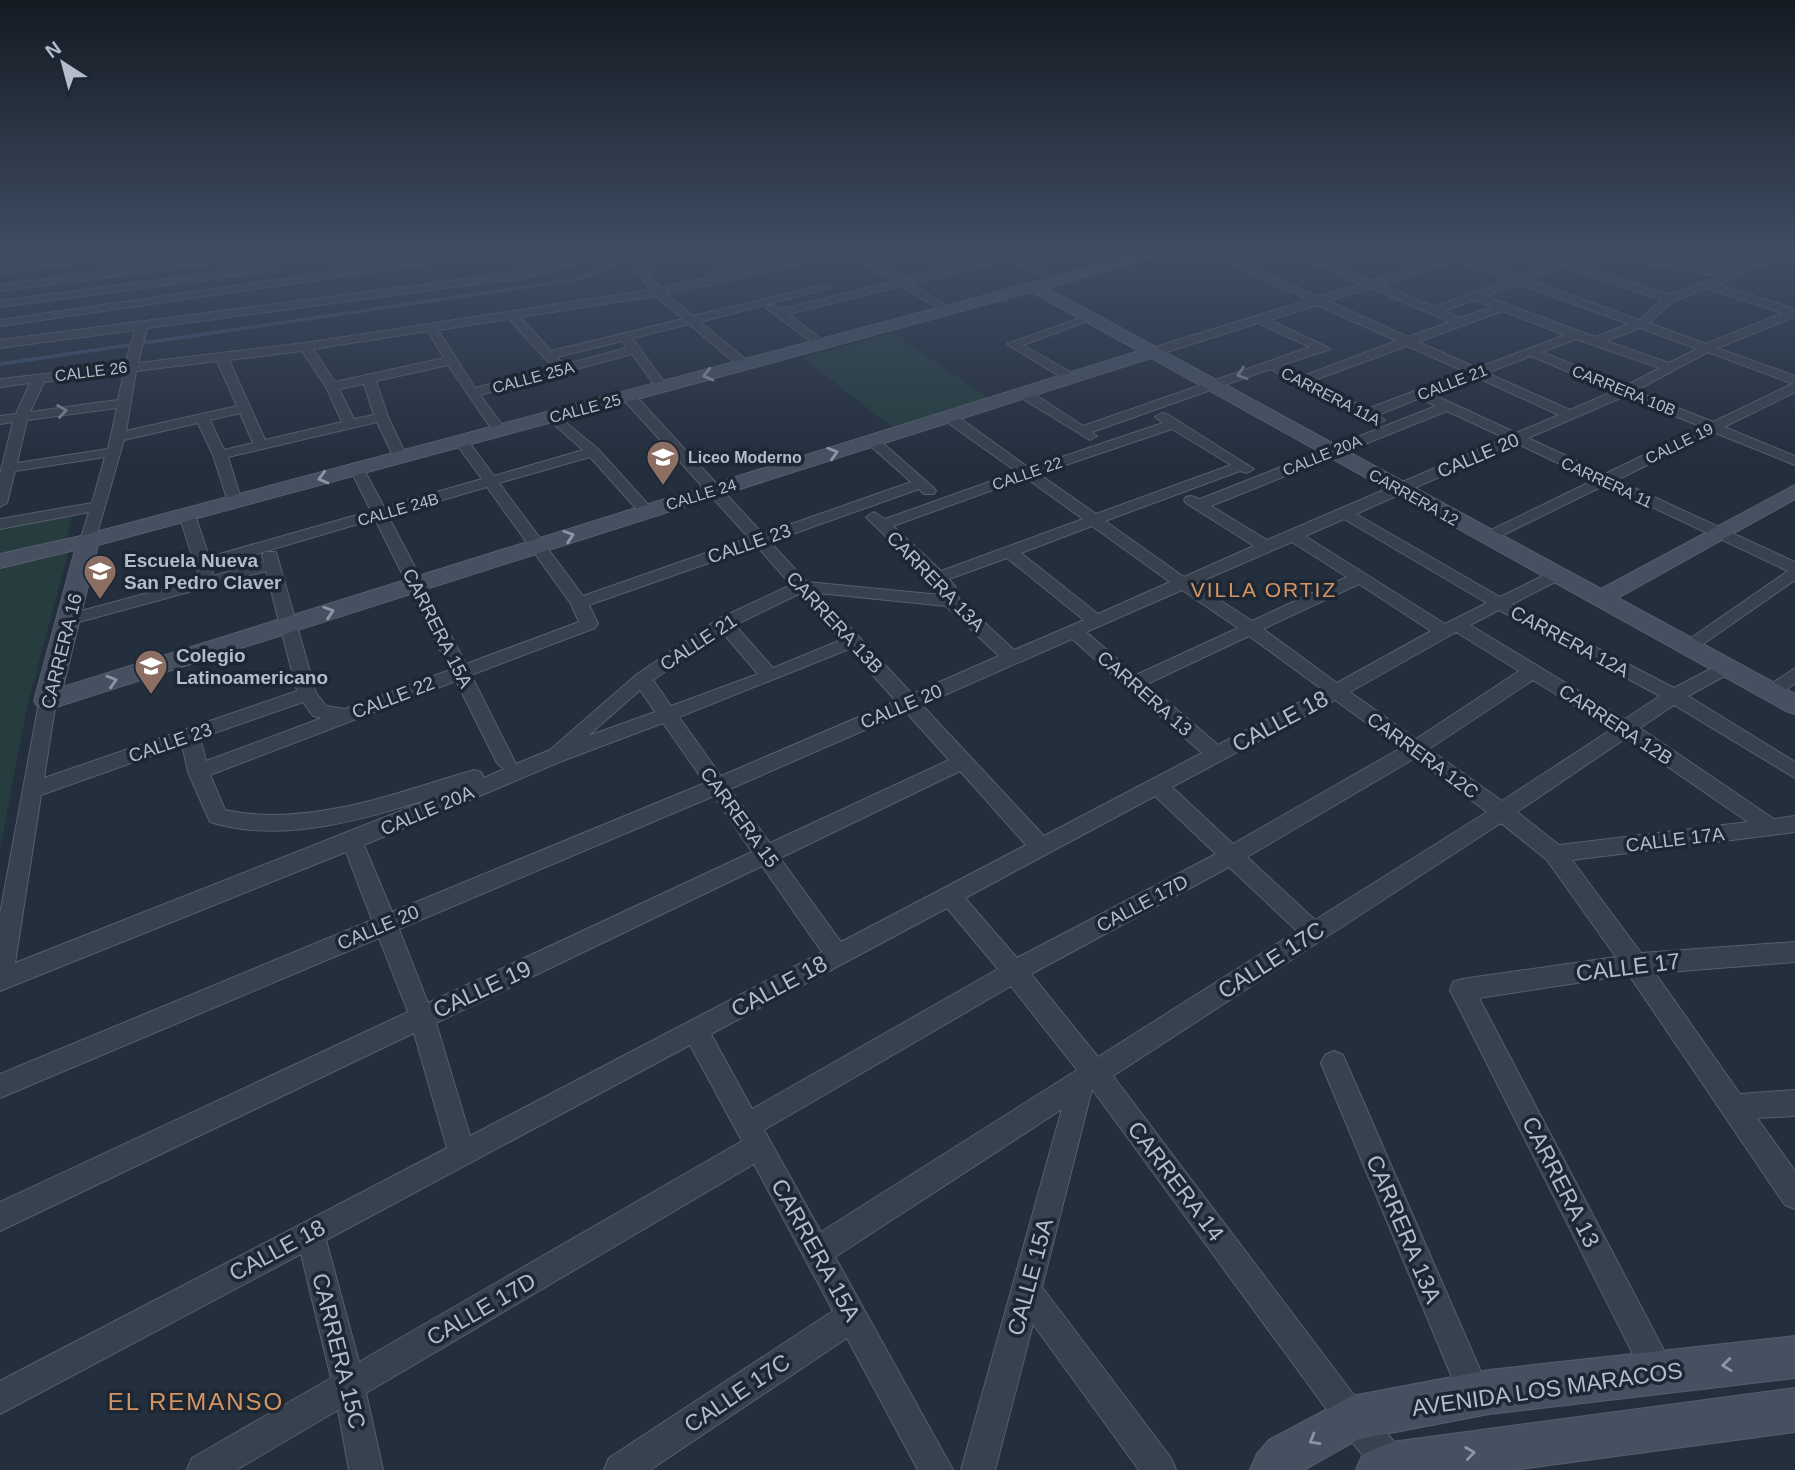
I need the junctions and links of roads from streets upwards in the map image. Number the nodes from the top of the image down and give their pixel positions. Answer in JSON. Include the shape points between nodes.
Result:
{"nodes":[{"id":1,"x":22,"y":320,"type":"joint"},
{"id":2,"x":188,"y":320,"type":"edge"},
{"id":3,"x":481,"y":320,"type":"edge"},
{"id":4,"x":516,"y":320,"type":"edge"},
{"id":5,"x":697,"y":320,"type":"edge"},
{"id":6,"x":788,"y":320,"type":"edge"},
{"id":7,"x":913,"y":320,"type":"edge"},
{"id":8,"x":1085,"y":320,"type":"edge"},
{"id":9,"x":1093,"y":320,"type":"edge"},
{"id":10,"x":1259,"y":320,"type":"joint"},
{"id":11,"x":1358,"y":320,"type":"edge"},
{"id":12,"x":1454,"y":320,"type":"edge"},
{"id":13,"x":1467,"y":320,"type":"edge"},
{"id":14,"x":1535,"y":320,"type":"edge"},
{"id":15,"x":1632,"y":320,"type":"edge"},
{"id":16,"x":1646,"y":320,"type":"edge"},
{"id":17,"x":1778,"y":320,"type":"edge"},
{"id":18,"x":691,"y":321,"type":"junction"},
{"id":19,"x":1460,"y":322,"type":"junction"},
{"id":20,"x":0,"y":323,"type":"edge"},
{"id":21,"x":1642,"y":323,"type":"junction"},
{"id":22,"x":142,"y":326,"type":"junction"},
{"id":23,"x":431,"y":327,"type":"junction"},
{"id":24,"x":1576,"y":335,"type":"junction"},
{"id":25,"x":626,"y":337,"type":"junction"},
{"id":26,"x":1406,"y":341,"type":"junction"},
{"id":27,"x":1596,"y":341,"type":"junction"},
{"id":28,"x":14,"y":342,"type":"junction"},
{"id":29,"x":0,"y":344,"type":"edge"},
{"id":30,"x":821,"y":345,"type":"junction"},
{"id":31,"x":305,"y":347,"type":"junction"},
{"id":32,"x":1320,"y":347,"type":"junction"},
{"id":33,"x":1709,"y":347,"type":"junction"},
{"id":34,"x":634,"y":350,"type":"junction"},
{"id":35,"x":1153,"y":352,"type":"junction"},
{"id":36,"x":1531,"y":352,"type":"junction"},
{"id":37,"x":549,"y":355,"type":"junction"},
{"id":38,"x":222,"y":358,"type":"junction"},
{"id":39,"x":452,"y":360,"type":"junction"},
{"id":40,"x":1351,"y":362,"type":"junction"},
{"id":41,"x":1271,"y":364,"type":"junction"},
{"id":42,"x":745,"y":365,"type":"junction"},
{"id":43,"x":131,"y":366,"type":"junction"},
{"id":44,"x":1670,"y":367,"type":"junction"},
{"id":45,"x":562,"y":369,"type":"junction"},
{"id":46,"x":1477,"y":373,"type":"junction"},
{"id":47,"x":39,"y":378,"type":"junction"},
{"id":48,"x":1071,"y":378,"type":"junction"},
{"id":49,"x":369,"y":380,"type":"junction"},
{"id":50,"x":1302,"y":380,"type":"junction"},
{"id":51,"x":1795,"y":380,"type":"edge"},
{"id":52,"x":0,"y":383,"type":"edge"},
{"id":53,"x":1211,"y":384,"type":"junction"},
{"id":54,"x":332,"y":387,"type":"junction"},
{"id":55,"x":662,"y":387,"type":"junction"},
{"id":56,"x":1795,"y":387,"type":"edge"},
{"id":57,"x":1625,"y":391,"type":"junction"},
{"id":58,"x":472,"y":393,"type":"junction"},
{"id":59,"x":1023,"y":393,"type":"junction"},
{"id":60,"x":1420,"y":394,"type":"junction"},
{"id":61,"x":628,"y":396,"type":"junction"},
{"id":62,"x":125,"y":403,"type":"junction"},
{"id":63,"x":1447,"y":406,"type":"junction"},
{"id":64,"x":244,"y":408,"type":"junction"},
{"id":65,"x":1146,"y":408,"type":"junction"},
{"id":66,"x":1367,"y":414,"type":"junction"},
{"id":67,"x":1571,"y":415,"type":"junction"},
{"id":68,"x":553,"y":416,"type":"junction"},
{"id":69,"x":21,"y":417,"type":"junction"},
{"id":70,"x":381,"y":417,"type":"junction"},
{"id":71,"x":949,"y":417,"type":"junction"},
{"id":72,"x":203,"y":419,"type":"junction"},
{"id":73,"x":0,"y":420,"type":"edge"},
{"id":74,"x":349,"y":424,"type":"junction"},
{"id":75,"x":1173,"y":424,"type":"junction"},
{"id":76,"x":1392,"y":427,"type":"junction"},
{"id":77,"x":1713,"y":427,"type":"junction"},
{"id":78,"x":500,"y":431,"type":"junction"},
{"id":79,"x":1081,"y":431,"type":"junction"},
{"id":80,"x":1515,"y":439,"type":"junction"},
{"id":81,"x":461,"y":441,"type":"junction"},
{"id":82,"x":872,"y":441,"type":"junction"},
{"id":83,"x":260,"y":444,"type":"junction"},
{"id":84,"x":116,"y":445,"type":"junction"},
{"id":85,"x":1106,"y":446,"type":"junction"},
{"id":86,"x":1331,"y":451,"type":"junction"},
{"id":87,"x":593,"y":453,"type":"junction"},
{"id":88,"x":220,"y":455,"type":"junction"},
{"id":89,"x":400,"y":457,"type":"junction"},
{"id":90,"x":1795,"y":461,"type":"edge"},
{"id":91,"x":1241,"y":466,"type":"junction"},
{"id":92,"x":9,"y":468,"type":"junction"},
{"id":93,"x":357,"y":469,"type":"junction"},
{"id":94,"x":1028,"y":474,"type":"junction"},
{"id":95,"x":1262,"y":479,"type":"junction"},
{"id":96,"x":1604,"y":481,"type":"junction"},
{"id":97,"x":491,"y":483,"type":"junction"},
{"id":98,"x":920,"y":484,"type":"junction"},
{"id":99,"x":1400,"y":489,"type":"junction"},
{"id":100,"x":1175,"y":490,"type":"junction"},
{"id":101,"x":714,"y":491,"type":"junction"},
{"id":102,"x":1795,"y":491,"type":"edge"},
{"id":103,"x":235,"y":502,"type":"junction"},
{"id":104,"x":942,"y":502,"type":"junction"},
{"id":105,"x":0,"y":503,"type":"edge"},
{"id":106,"x":860,"y":505,"type":"junction"},
{"id":107,"x":1199,"y":505,"type":"junction"},
{"id":108,"x":97,"y":506,"type":"junction"},
{"id":109,"x":646,"y":511,"type":"junction"},
{"id":110,"x":1344,"y":513,"type":"junction"},
{"id":111,"x":187,"y":514,"type":"junction"},
{"id":112,"x":380,"y":514,"type":"junction"},
{"id":113,"x":1094,"y":520,"type":"junction"},
{"id":114,"x":0,"y":524,"type":"edge"},
{"id":115,"x":882,"y":525,"type":"junction"},
{"id":116,"x":1716,"y":534,"type":"junction"},
{"id":117,"x":1292,"y":536,"type":"junction"},
{"id":118,"x":1488,"y":537,"type":"junction"},
{"id":119,"x":759,"y":540,"type":"junction"},
{"id":120,"x":88,"y":541,"type":"junction"},
{"id":121,"x":267,"y":546,"type":"junction"},
{"id":122,"x":538,"y":547,"type":"junction"},
{"id":123,"x":1267,"y":547,"type":"junction"},
{"id":124,"x":1010,"y":552,"type":"junction"},
{"id":125,"x":0,"y":561,"type":"edge"},
{"id":126,"x":203,"y":564,"type":"junction"},
{"id":127,"x":272,"y":565,"type":"junction"},
{"id":128,"x":1795,"y":571,"type":"edge"},
{"id":129,"x":1557,"y":575,"type":"junction"},
{"id":130,"x":937,"y":578,"type":"junction"},
{"id":131,"x":1359,"y":578,"type":"junction"},
{"id":132,"x":208,"y":582,"type":"junction"},
{"id":133,"x":1182,"y":583,"type":"junction"},
{"id":134,"x":416,"y":585,"type":"junction"},
{"id":135,"x":802,"y":586,"type":"junction"},
{"id":136,"x":1600,"y":599,"type":"junction"},
{"id":137,"x":951,"y":601,"type":"junction"},
{"id":138,"x":579,"y":603,"type":"junction"},
{"id":139,"x":1502,"y":604,"type":"junction"},
{"id":140,"x":68,"y":620,"type":"junction"},
{"id":141,"x":1096,"y":621,"type":"junction"},
{"id":142,"x":724,"y":623,"type":"junction"},
{"id":143,"x":289,"y":625,"type":"junction"},
{"id":144,"x":1250,"y":628,"type":"junction"},
{"id":145,"x":1451,"y":628,"type":"junction"},
{"id":146,"x":1074,"y":631,"type":"junction"},
{"id":147,"x":853,"y":641,"type":"junction"},
{"id":148,"x":1687,"y":647,"type":"junction"},
{"id":149,"x":1012,"y":658,"type":"junction"},
{"id":150,"x":1726,"y":668,"type":"junction"},
{"id":151,"x":461,"y":670,"type":"junction"},
{"id":152,"x":1532,"y":671,"type":"junction"},
{"id":153,"x":1795,"y":674,"type":"edge"},
{"id":154,"x":769,"y":676,"type":"junction"},
{"id":155,"x":642,"y":679,"type":"junction"},
{"id":156,"x":1133,"y":683,"type":"junction"},
{"id":157,"x":1335,"y":692,"type":"junction"},
{"id":158,"x":1772,"y":692,"type":"junction"},
{"id":159,"x":307,"y":694,"type":"junction"},
{"id":160,"x":1674,"y":696,"type":"junction"},
{"id":161,"x":47,"y":701,"type":"junction"},
{"id":162,"x":908,"y":703,"type":"junction"},
{"id":163,"x":1795,"y":705,"type":"edge"},
{"id":164,"x":664,"y":713,"type":"junction"},
{"id":165,"x":342,"y":715,"type":"junction"},
{"id":166,"x":1625,"y":728,"type":"junction"},
{"id":167,"x":190,"y":735,"type":"junction"},
{"id":168,"x":1415,"y":749,"type":"junction"},
{"id":169,"x":1217,"y":755,"type":"junction"},
{"id":170,"x":555,"y":756,"type":"junction"},
{"id":171,"x":964,"y":761,"type":"junction"},
{"id":172,"x":507,"y":763,"type":"junction"},
{"id":173,"x":534,"y":765,"type":"junction"},
{"id":174,"x":1795,"y":771,"type":"edge"},
{"id":175,"x":198,"y":772,"type":"junction"},
{"id":176,"x":717,"y":786,"type":"junction"},
{"id":177,"x":1157,"y":786,"type":"junction"},
{"id":178,"x":32,"y":790,"type":"junction"},
{"id":179,"x":1502,"y":812,"type":"junction"},
{"id":180,"x":1795,"y":824,"type":"edge"},
{"id":181,"x":1772,"y":827,"type":"junction"},
{"id":182,"x":352,"y":841,"type":"junction"},
{"id":183,"x":1041,"y":847,"type":"junction"},
{"id":184,"x":1555,"y":854,"type":"junction"},
{"id":185,"x":768,"y":855,"type":"junction"},
{"id":186,"x":1233,"y":855,"type":"junction"},
{"id":187,"x":950,"y":895,"type":"junction"},
{"id":188,"x":383,"y":925,"type":"junction"},
{"id":189,"x":1314,"y":933,"type":"junction"},
{"id":190,"x":1795,"y":953,"type":"edge"},
{"id":191,"x":837,"y":955,"type":"junction"},
{"id":192,"x":1635,"y":964,"type":"junction"},
{"id":193,"x":1016,"y":971,"type":"junction"},
{"id":194,"x":0,"y":980,"type":"edge"},
{"id":195,"x":1462,"y":990,"type":"joint"},
{"id":196,"x":422,"y":1017,"type":"junction"},
{"id":197,"x":695,"y":1030,"type":"junction"},
{"id":198,"x":1334,"y":1063,"type":"dead end"},
{"id":199,"x":1088,"y":1078,"type":"junction"},
{"id":200,"x":0,"y":1086,"type":"edge"},
{"id":201,"x":1795,"y":1103,"type":"edge"},
{"id":202,"x":1733,"y":1107,"type":"junction"},
{"id":203,"x":753,"y":1137,"type":"junction"},
{"id":204,"x":462,"y":1153,"type":"junction"},
{"id":205,"x":1795,"y":1195,"type":"edge"},
{"id":206,"x":0,"y":1217,"type":"edge"},
{"id":207,"x":310,"y":1233,"type":"junction"},
{"id":208,"x":816,"y":1252,"type":"junction"},
{"id":209,"x":1027,"y":1291,"type":"junction"},
{"id":210,"x":853,"y":1316,"type":"junction"},
{"id":211,"x":1795,"y":1357,"type":"edge"},
{"id":212,"x":1659,"y":1373,"type":"junction"},
{"id":213,"x":349,"y":1386,"type":"junction"},
{"id":214,"x":1475,"y":1395,"type":"junction"},
{"id":215,"x":0,"y":1398,"type":"edge"},
{"id":216,"x":1795,"y":1410,"type":"edge"},
{"id":217,"x":1352,"y":1418,"type":"junction"},
{"id":218,"x":1389,"y":1468,"type":"edge"},
{"id":219,"x":204,"y":1470,"type":"edge"},
{"id":220,"x":366,"y":1470,"type":"edge"},
{"id":221,"x":621,"y":1470,"type":"edge"},
{"id":222,"x":936,"y":1470,"type":"edge"},
{"id":223,"x":978,"y":1470,"type":"edge"},
{"id":224,"x":1159,"y":1470,"type":"edge"},
{"id":225,"x":1273,"y":1470,"type":"edge"}],
"edges":[{"from":1,"to":20,"type":"street"},
{"from":1,"to":28,"type":"street"},
{"from":2,"to":22,"type":"street"},
{"from":3,"to":23,"type":"street","name":"CALLE 26"},
{"from":4,"to":37,"type":"street"},
{"from":5,"to":18,"type":"street"},
{"from":6,"to":30,"type":"street"},
{"from":7,"to":30,"type":"street","name":"CALLE 25"},
{"from":8,"to":48,"type":"street","via":[[1013,344]]},
{"from":9,"to":35,"type":"street","name":"CARRERA 12"},
{"from":10,"to":32,"type":"street"},
{"from":10,"to":35,"type":"street","name":"CALLE 24"},
{"from":11,"to":26,"type":"street"},
{"from":12,"to":19,"type":"street"},
{"from":13,"to":19,"type":"street"},
{"from":14,"to":24,"type":"street"},
{"from":15,"to":21,"type":"street"},
{"from":16,"to":21,"type":"street"},
{"from":17,"to":33,"type":"street","name":"CALLE 20"},
{"from":18,"to":25,"type":"street"},
{"from":18,"to":42,"type":"street"},
{"from":19,"to":26,"type":"street"},
{"from":21,"to":27,"type":"street"},
{"from":21,"to":33,"type":"street"},
{"from":22,"to":28,"type":"street"},
{"from":22,"to":43,"type":"street","name":"CARRERA 16"},
{"from":23,"to":31,"type":"street","name":"CALLE 26"},
{"from":23,"to":39,"type":"street"},
{"from":24,"to":27,"type":"street"},
{"from":24,"to":36,"type":"street","name":"CALLE 21"},
{"from":25,"to":34,"type":"street"},
{"from":25,"to":37,"type":"street"},
{"from":26,"to":40,"type":"street"},
{"from":26,"to":46,"type":"street"},
{"from":27,"to":44,"type":"street"},
{"from":28,"to":29,"type":"street"},
{"from":30,"to":42,"type":"street","name":"CALLE 25"},
{"from":31,"to":38,"type":"street","name":"CALLE 26"},
{"from":31,"to":54,"type":"street"},
{"from":32,"to":40,"type":"street"},
{"from":32,"to":41,"type":"street"},
{"from":33,"to":44,"type":"street","name":"CALLE 20"},
{"from":33,"to":51,"type":"street"},
{"from":34,"to":45,"type":"street","name":"CALLE 25A"},
{"from":34,"to":55,"type":"street"},
{"from":35,"to":48,"type":"street","name":"CALLE 24"},
{"from":35,"to":53,"type":"street","name":"CARRERA 12"},
{"from":36,"to":46,"type":"street","name":"CALLE 21"},
{"from":36,"to":57,"type":"street","name":"CARRERA 10B"},
{"from":37,"to":45,"type":"street"},
{"from":38,"to":43,"type":"street","name":"CALLE 26"},
{"from":38,"to":64,"type":"street"},
{"from":39,"to":49,"type":"street"},
{"from":39,"to":58,"type":"street"},
{"from":40,"to":50,"type":"street"},
{"from":41,"to":50,"type":"street","name":"CARRERA 11A"},
{"from":41,"to":53,"type":"street","one_way":true},
{"from":42,"to":55,"type":"street","name":"CALLE 25","one_way":true},
{"from":43,"to":47,"type":"street","name":"CALLE 26"},
{"from":43,"to":62,"type":"street","name":"CARRERA 16"},
{"from":44,"to":57,"type":"street","name":"CALLE 20"},
{"from":45,"to":58,"type":"street","name":"CALLE 25A"},
{"from":46,"to":60,"type":"street","name":"CALLE 21"},
{"from":46,"to":67,"type":"street"},
{"from":47,"to":52,"type":"street","name":"CALLE 26"},
{"from":47,"to":69,"type":"street"},
{"from":48,"to":59,"type":"street","name":"CALLE 24"},
{"from":49,"to":54,"type":"street"},
{"from":49,"to":70,"type":"street"},
{"from":50,"to":66,"type":"street","name":"CARRERA 11A"},
{"from":53,"to":65,"type":"street"},
{"from":53,"to":86,"type":"street","name":"CARRERA 12"},
{"from":54,"to":74,"type":"street"},
{"from":55,"to":61,"type":"street","name":"CALLE 25"},
{"from":56,"to":77,"type":"street","name":"CALLE 19"},
{"from":57,"to":67,"type":"street","name":"CALLE 20"},
{"from":57,"to":77,"type":"street","name":"CARRERA 10B"},
{"from":58,"to":78,"type":"street"},
{"from":59,"to":71,"type":"street","name":"CALLE 24"},
{"from":59,"to":79,"type":"street"},
{"from":60,"to":63,"type":"street","name":"CARRERA 11"},
{"from":60,"to":66,"type":"street","name":"CALLE 21"},
{"from":61,"to":68,"type":"street","name":"CALLE 25"},
{"from":61,"to":101,"type":"street","name":"CARRERA 13B"},
{"from":69,"to":62,"type":"street","one_way":true},
{"from":62,"to":84,"type":"street","name":"CARRERA 16"},
{"from":63,"to":76,"type":"street","name":"CALLE 20A"},
{"from":63,"to":80,"type":"street","name":"CARRERA 11"},
{"from":64,"to":72,"type":"street"},
{"from":64,"to":83,"type":"street"},
{"from":65,"to":75,"type":"street"},
{"from":65,"to":79,"type":"street"},
{"from":66,"to":76,"type":"street","name":"CARRERA 11A"},
{"from":67,"to":80,"type":"street","name":"CALLE 20"},
{"from":68,"to":78,"type":"street","name":"CALLE 25"},
{"from":68,"to":87,"type":"street"},
{"from":69,"to":73,"type":"street"},
{"from":69,"to":92,"type":"street"},
{"from":70,"to":74,"type":"street"},
{"from":70,"to":89,"type":"street"},
{"from":71,"to":82,"type":"street","name":"CALLE 24"},
{"from":71,"to":94,"type":"street","name":"CARRERA 12C"},
{"from":72,"to":84,"type":"street"},
{"from":72,"to":88,"type":"street"},
{"from":74,"to":83,"type":"street"},
{"from":75,"to":85,"type":"street","name":"CALLE 22"},
{"from":75,"to":91,"type":"street"},
{"from":76,"to":86,"type":"street","name":"CALLE 20A"},
{"from":77,"to":90,"type":"street","name":"CARRERA 10B"},
{"from":77,"to":96,"type":"street","name":"CALLE 19"},
{"from":78,"to":81,"type":"street","name":"CALLE 25"},
{"from":79,"to":85,"type":"street"},
{"from":80,"to":96,"type":"street","name":"CARRERA 11"},
{"from":80,"to":99,"type":"street","name":"CALLE 20"},
{"from":81,"to":89,"type":"street","name":"CALLE 25"},
{"from":81,"to":97,"type":"street"},
{"from":82,"to":98,"type":"street"},
{"from":101,"to":82,"type":"street","name":"CALLE 24","one_way":true},
{"from":83,"to":88,"type":"street"},
{"from":84,"to":92,"type":"street"},
{"from":84,"to":108,"type":"street","name":"CARRERA 16"},
{"from":85,"to":94,"type":"street","name":"CALLE 22"},
{"from":86,"to":95,"type":"street","name":"CALLE 20A"},
{"from":86,"to":99,"type":"street","name":"CARRERA 12"},
{"from":87,"to":97,"type":"street","name":"CALLE 24B"},
{"from":87,"to":109,"type":"street"},
{"from":88,"to":103,"type":"street"},
{"from":89,"to":93,"type":"street","name":"CALLE 25"},
{"from":91,"to":95,"type":"street"},
{"from":91,"to":100,"type":"street"},
{"from":92,"to":105,"type":"street"},
{"from":93,"to":103,"type":"street","name":"CALLE 25","one_way":true},
{"from":93,"to":112,"type":"street","name":"CARRERA 15A"},
{"from":94,"to":104,"type":"street","name":"CALLE 22"},
{"from":94,"to":113,"type":"street","name":"CARRERA 12C"},
{"from":95,"to":107,"type":"street","name":"CALLE 20A"},
{"from":96,"to":116,"type":"street","name":"CARRERA 11"},
{"from":96,"to":118,"type":"street","name":"CALLE 19"},
{"from":97,"to":112,"type":"street","name":"CALLE 24B"},
{"from":97,"to":122,"type":"street"},
{"from":98,"to":104,"type":"street"},
{"from":98,"to":106,"type":"street","name":"CALLE 23"},
{"from":99,"to":110,"type":"street","name":"CALLE 20"},
{"from":99,"to":118,"type":"street","name":"CARRERA 12"},
{"from":100,"to":107,"type":"street"},
{"from":100,"to":113,"type":"street"},
{"from":101,"to":109,"type":"street","name":"CALLE 24"},
{"from":101,"to":119,"type":"street","name":"CARRERA 13B"},
{"from":102,"to":116,"type":"street"},
{"from":103,"to":111,"type":"street","name":"CALLE 25"},
{"from":104,"to":115,"type":"street","name":"CALLE 22"},
{"from":106,"to":115,"type":"street","name":"CARRERA 13A"},
{"from":106,"to":119,"type":"street","name":"CALLE 23"},
{"from":107,"to":123,"type":"street"},
{"from":108,"to":114,"type":"street"},
{"from":108,"to":120,"type":"street","name":"CARRERA 16"},
{"from":122,"to":109,"type":"street","name":"CALLE 24","one_way":true},
{"from":110,"to":117,"type":"street","name":"CALLE 20"},
{"from":110,"to":139,"type":"street","name":"CARRERA 12A"},
{"from":111,"to":120,"type":"street","name":"CALLE 25"},
{"from":111,"to":126,"type":"street"},
{"from":112,"to":121,"type":"street","name":"CALLE 24B"},
{"from":112,"to":134,"type":"street","name":"CARRERA 15A"},
{"from":113,"to":124,"type":"street"},
{"from":113,"to":133,"type":"street","name":"CARRERA 12C"},
{"from":115,"to":130,"type":"street","name":"CARRERA 13A"},
{"from":116,"to":128,"type":"street","name":"CARRERA 11"},
{"from":116,"to":136,"type":"street"},
{"from":117,"to":123,"type":"street","name":"CALLE 20"},
{"from":117,"to":131,"type":"street","name":"CARRERA 12B"},
{"from":118,"to":129,"type":"street","name":"CARRERA 12"},
{"from":119,"to":135,"type":"street","name":"CARRERA 13B"},
{"from":119,"to":138,"type":"street","name":"CALLE 23"},
{"from":120,"to":125,"type":"street","name":"CALLE 25"},
{"from":120,"to":140,"type":"street","name":"CARRERA 16"},
{"from":121,"to":126,"type":"street","name":"CALLE 24B"},
{"from":121,"to":127,"type":"street"},
{"from":122,"to":134,"type":"street","name":"CALLE 24"},
{"from":122,"to":138,"type":"street"},
{"from":123,"to":133,"type":"street","name":"CALLE 20"},
{"from":124,"to":130,"type":"street"},
{"from":124,"to":141,"type":"street","name":"CARRERA 13"},
{"from":126,"to":132,"type":"street"},
{"from":127,"to":132,"type":"street"},
{"from":127,"to":143,"type":"street"},
{"from":128,"to":148,"type":"street"},
{"from":129,"to":136,"type":"street","name":"CARRERA 12"},
{"from":129,"to":139,"type":"street","name":"CALLE 18"},
{"from":130,"to":137,"type":"street","name":"CARRERA 13A","via":[[947,586]]},
{"from":131,"to":144,"type":"street"},
{"from":131,"to":145,"type":"street","name":"CARRERA 12B"},
{"from":132,"to":140,"type":"street"},
{"from":133,"to":141,"type":"street","name":"CALLE 20"},
{"from":133,"to":144,"type":"street","name":"CARRERA 12C"},
{"from":143,"to":134,"type":"street","name":"CALLE 24","one_way":true},
{"from":134,"to":151,"type":"street","name":"CARRERA 15A"},
{"from":135,"to":137,"type":"street"},
{"from":135,"to":142,"type":"street","name":"CALLE 21"},
{"from":135,"to":147,"type":"street","name":"CARRERA 13B"},
{"from":136,"to":148,"type":"street","name":"CARRERA 12"},
{"from":137,"to":149,"type":"street","name":"CARRERA 13A"},
{"from":138,"to":151,"type":"street","name":"CALLE 22","via":[[589,624]]},
{"from":139,"to":145,"type":"street","name":"CALLE 18"},
{"from":139,"to":160,"type":"street","name":"CARRERA 12A"},
{"from":140,"to":161,"type":"street","name":"CARRERA 16"},
{"from":141,"to":146,"type":"street","name":"CALLE 20"},
{"from":142,"to":154,"type":"street"},
{"from":142,"to":155,"type":"street","name":"CALLE 21"},
{"from":143,"to":159,"type":"street"},
{"from":161,"to":143,"type":"street","name":"CALLE 24","one_way":true},
{"from":144,"to":156,"type":"street"},
{"from":144,"to":157,"type":"street","name":"CARRERA 12C"},
{"from":145,"to":152,"type":"street","name":"CARRERA 12B"},
{"from":145,"to":157,"type":"street","name":"CALLE 18"},
{"from":146,"to":149,"type":"street","name":"CALLE 20"},
{"from":146,"to":156,"type":"street","name":"CARRERA 13"},
{"from":147,"to":154,"type":"street","name":"CALLE 20A"},
{"from":147,"to":162,"type":"street","name":"CARRERA 13B"},
{"from":148,"to":150,"type":"street","name":"CARRERA 12"},
{"from":149,"to":162,"type":"street","name":"CALLE 20"},
{"from":150,"to":158,"type":"street","name":"CARRERA 12"},
{"from":150,"to":160,"type":"street","name":"CALLE 17C"},
{"from":151,"to":165,"type":"street","name":"CALLE 22"},
{"from":151,"to":172,"type":"street","name":"CARRERA 15A"},
{"from":152,"to":166,"type":"street","name":"CARRERA 12B"},
{"from":152,"to":168,"type":"street","name":"CALLE 17D"},
{"from":153,"to":158,"type":"street"},
{"from":154,"to":164,"type":"street","name":"CALLE 20A"},
{"from":155,"to":164,"type":"street","name":"CARRERA 15"},
{"from":155,"to":170,"type":"street","name":"CALLE 21"},
{"from":156,"to":169,"type":"street","name":"CARRERA 13"},
{"from":157,"to":168,"type":"street","name":"CARRERA 12C"},
{"from":157,"to":169,"type":"street","name":"CALLE 18"},
{"from":158,"to":163,"type":"street","name":"CARRERA 12"},
{"from":159,"to":165,"type":"street","via":[[320,711]]},
{"from":159,"to":167,"type":"street","name":"CALLE 23"},
{"from":160,"to":166,"type":"street","name":"CALLE 17C"},
{"from":160,"to":174,"type":"street","name":"CARRERA 12A"},
{"from":161,"to":178,"type":"street","name":"CARRERA 16"},
{"from":162,"to":171,"type":"street","name":"CARRERA 13B"},
{"from":162,"to":176,"type":"street","name":"CALLE 20"},
{"from":164,"to":170,"type":"street","name":"CALLE 20A"},
{"from":164,"to":176,"type":"street","name":"CARRERA 15"},
{"from":165,"to":175,"type":"street","name":"CALLE 22"},
{"from":166,"to":179,"type":"street","name":"CALLE 17C"},
{"from":166,"to":181,"type":"street","name":"CARRERA 12B"},
{"from":167,"to":175,"type":"street"},
{"from":167,"to":178,"type":"street","name":"CALLE 23"},
{"from":168,"to":179,"type":"street","name":"CARRERA 12C"},
{"from":168,"to":186,"type":"street","name":"CALLE 17D"},
{"from":169,"to":177,"type":"street","name":"CALLE 18"},
{"from":170,"to":173,"type":"street","name":"CALLE 20A"},
{"from":171,"to":183,"type":"street","name":"CARRERA 13B"},
{"from":171,"to":185,"type":"street","name":"CALLE 19"},
{"from":172,"to":173,"type":"street"},
{"from":172,"to":175,"type":"street","via":[[426,793],[339,813],[259,822],[233,822],[217,816]]},
{"from":173,"to":182,"type":"street","name":"CALLE 20A"},
{"from":176,"to":185,"type":"street","name":"CARRERA 15"},
{"from":176,"to":188,"type":"street","name":"CALLE 20"},
{"from":177,"to":183,"type":"street","name":"CALLE 18"},
{"from":177,"to":186,"type":"street"},
{"from":178,"to":194,"type":"street","name":"CARRERA 16"},
{"from":179,"to":184,"type":"street","name":"CARRERA 12C"},
{"from":179,"to":189,"type":"street","name":"CALLE 17C"},
{"from":180,"to":181,"type":"street","name":"CALLE 17A"},
{"from":181,"to":184,"type":"street","name":"CALLE 17A"},
{"from":182,"to":188,"type":"street"},
{"from":182,"to":194,"type":"street","name":"CALLE 20A"},
{"from":183,"to":187,"type":"street","name":"CALLE 18"},
{"from":184,"to":192,"type":"street","name":"CARRERA 12C"},
{"from":185,"to":191,"type":"street","name":"CARRERA 15"},
{"from":185,"to":196,"type":"street","name":"CALLE 19"},
{"from":186,"to":189,"type":"street"},
{"from":186,"to":193,"type":"street","name":"CALLE 17D"},
{"from":187,"to":191,"type":"street","name":"CALLE 18"},
{"from":187,"to":193,"type":"street","name":"CARRERA 14"},
{"from":188,"to":196,"type":"street"},
{"from":188,"to":200,"type":"street","name":"CALLE 20"},
{"from":189,"to":199,"type":"street","name":"CALLE 17C"},
{"from":190,"to":192,"type":"street","name":"CALLE 17"},
{"from":191,"to":197,"type":"street","name":"CALLE 18"},
{"from":192,"to":195,"type":"street","name":"CALLE 17"},
{"from":192,"to":202,"type":"street","name":"CARRERA 12C"},
{"from":193,"to":199,"type":"street","name":"CARRERA 14"},
{"from":193,"to":203,"type":"street","name":"CALLE 17D"},
{"from":195,"to":212,"type":"street","name":"CARRERA 13"},
{"from":196,"to":204,"type":"street"},
{"from":196,"to":206,"type":"street","name":"CALLE 19"},
{"from":197,"to":203,"type":"street","name":"CARRERA 15A"},
{"from":197,"to":204,"type":"street","name":"CALLE 18"},
{"from":198,"to":214,"type":"street","name":"CARRERA 13A"},
{"from":199,"to":208,"type":"street","name":"CALLE 17C"},
{"from":199,"to":209,"type":"street","name":"CALLE 15A","via":[[1076,1106]]},
{"from":199,"to":217,"type":"street","name":"CARRERA 14"},
{"from":201,"to":202,"type":"street"},
{"from":202,"to":205,"type":"street","name":"CARRERA 12C"},
{"from":203,"to":208,"type":"street","name":"CARRERA 15A"},
{"from":203,"to":213,"type":"street","name":"CALLE 17D"},
{"from":204,"to":207,"type":"street","name":"CALLE 18"},
{"from":207,"to":213,"type":"street","name":"CARRERA 15C"},
{"from":207,"to":215,"type":"street","name":"CALLE 18"},
{"from":208,"to":210,"type":"street","name":"CARRERA 15A"},
{"from":209,"to":223,"type":"street","name":"CALLE 15A"},
{"from":209,"to":224,"type":"street"},
{"from":210,"to":221,"type":"street","name":"CALLE 17C"},
{"from":210,"to":222,"type":"street","name":"CARRERA 15A"},
{"from":211,"to":212,"type":"street","name":"AVENIDA LOS MARACOS","one_way":true},
{"from":212,"to":214,"type":"street","name":"AVENIDA LOS MARACOS"},
{"from":213,"to":219,"type":"street","name":"CALLE 17D"},
{"from":213,"to":220,"type":"street","name":"CARRERA 15C"},
{"from":214,"to":217,"type":"street","name":"AVENIDA LOS MARACOS"},
{"from":218,"to":216,"type":"street","one_way":true},
{"from":217,"to":218,"type":"street","name":"CARRERA 14"},
{"from":217,"to":225,"type":"street","name":"AVENIDA LOS MARACOS","one_way":true,"via":[[1285,1456]]}]}
